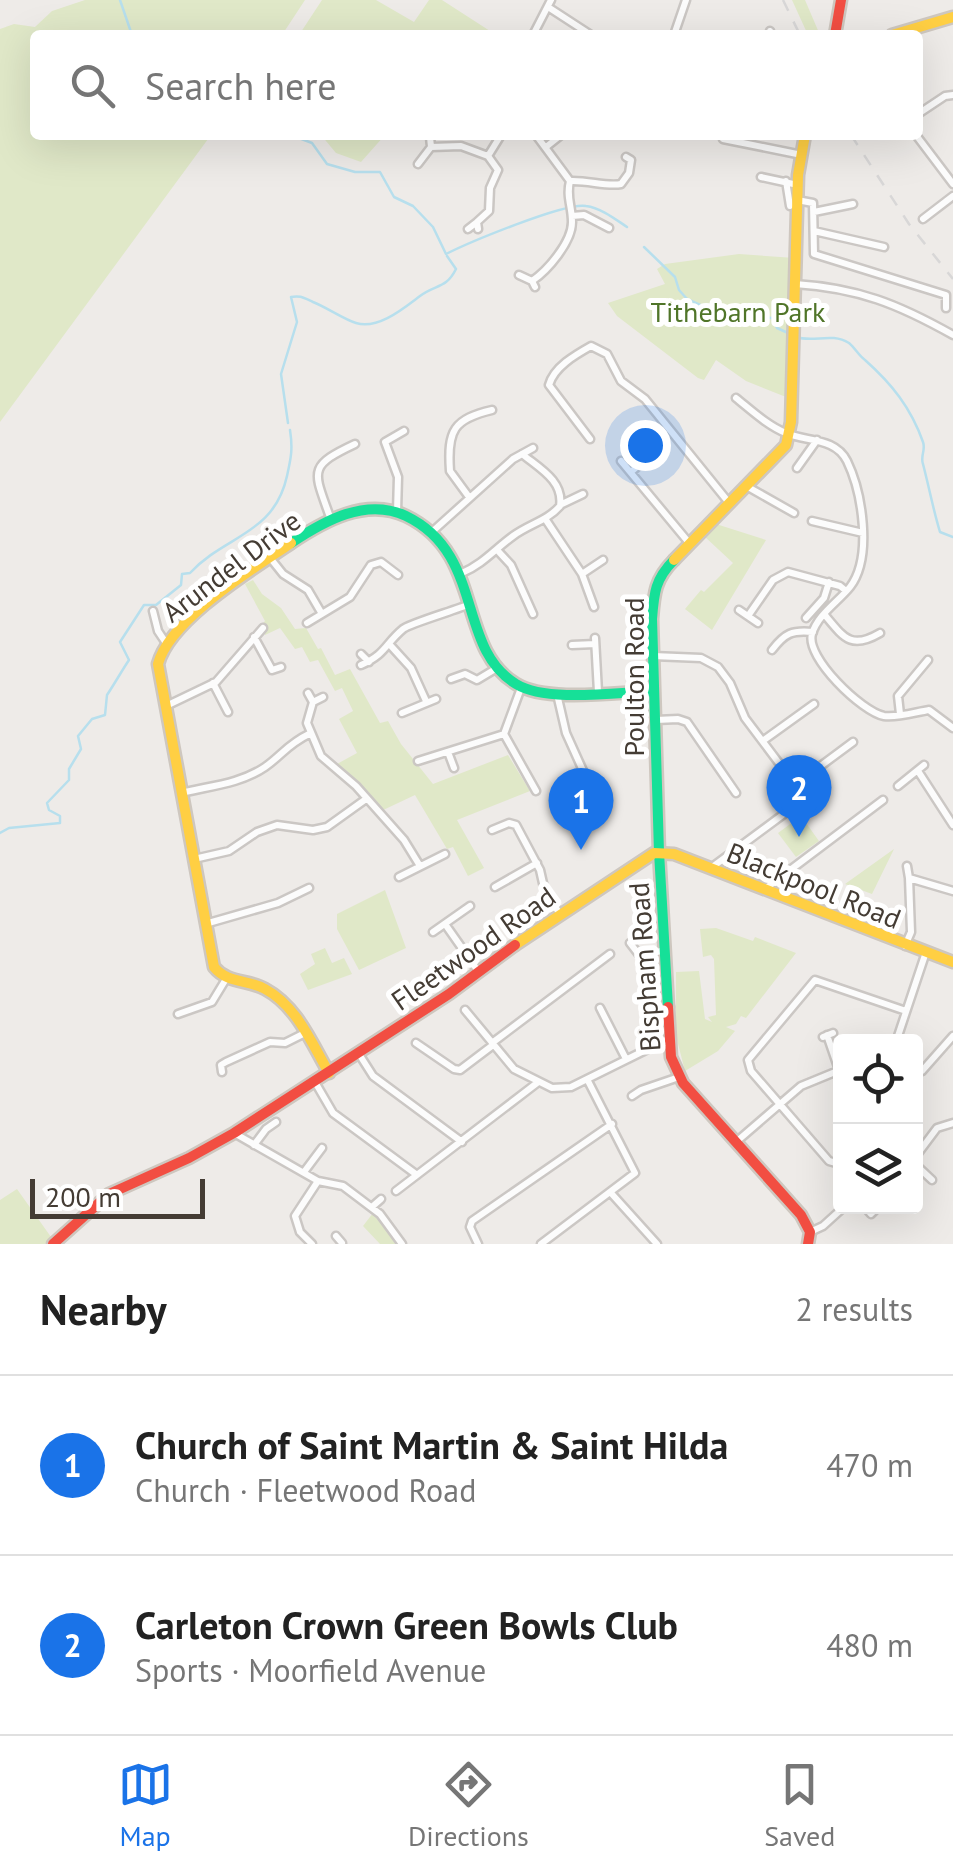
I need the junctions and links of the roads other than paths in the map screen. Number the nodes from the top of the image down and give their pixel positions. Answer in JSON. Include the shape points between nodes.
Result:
{"nodes":[{"id":1,"x":686,"y":0,"type":"edge"},
{"id":2,"x":841,"y":0,"type":"edge"},
{"id":3,"x":550,"y":4,"type":"edge"},
{"id":4,"x":953,"y":17,"type":"edge"},
{"id":5,"x":536,"y":30,"type":"edge"},
{"id":6,"x":584,"y":30,"type":"edge"},
{"id":7,"x":676,"y":30,"type":"edge"},
{"id":8,"x":838,"y":30,"type":"edge"},
{"id":9,"x":909,"y":30,"type":"edge"},
{"id":10,"x":953,"y":95,"type":"edge"},
{"id":11,"x":923,"y":111,"type":"edge"},
{"id":12,"x":430,"y":140,"type":"edge"},
{"id":13,"x":499,"y":140,"type":"edge"},
{"id":14,"x":540,"y":140,"type":"edge"},
{"id":15,"x":555,"y":140,"type":"edge"},
{"id":16,"x":735,"y":140,"type":"edge"},
{"id":17,"x":805,"y":140,"type":"edge"},
{"id":18,"x":920,"y":140,"type":"edge"},
{"id":19,"x":431,"y":146,"type":"junction"},
{"id":20,"x":546,"y":147,"type":"junction"},
{"id":21,"x":802,"y":155,"type":"junction"},
{"id":22,"x":488,"y":156,"type":"junction"},
{"id":23,"x":632,"y":157,"type":"dead end"},
{"id":24,"x":418,"y":164,"type":"dead end"},
{"id":25,"x":761,"y":177,"type":"dead end"},
{"id":26,"x":570,"y":181,"type":"junction"},
{"id":27,"x":792,"y":183,"type":"junction"},
{"id":28,"x":953,"y":184,"type":"edge"},
{"id":29,"x":953,"y":196,"type":"edge"},
{"id":30,"x":793,"y":203,"type":"junction"},
{"id":31,"x":853,"y":204,"type":"dead end"},
{"id":32,"x":814,"y":212,"type":"junction"},
{"id":33,"x":572,"y":214,"type":"junction"},
{"id":34,"x":924,"y":220,"type":"dead end"},
{"id":35,"x":609,"y":228,"type":"dead end"},
{"id":36,"x":468,"y":229,"type":"dead end"},
{"id":37,"x":814,"y":232,"type":"junction"},
{"id":38,"x":884,"y":247,"type":"dead end"},
{"id":39,"x":519,"y":275,"type":"dead end"},
{"id":40,"x":795,"y":279,"type":"junction"},
{"id":41,"x":946,"y":308,"type":"dead end"},
{"id":42,"x":953,"y":335,"type":"edge"},
{"id":43,"x":736,"y":398,"type":"dead end"},
{"id":44,"x":492,"y":410,"type":"dead end"},
{"id":45,"x":404,"y":431,"type":"dead end"},
{"id":46,"x":788,"y":435,"type":"junction"},
{"id":47,"x":590,"y":439,"type":"dead end"},
{"id":48,"x":817,"y":440,"type":"junction"},
{"id":49,"x":385,"y":442,"type":"junction"},
{"id":50,"x":376,"y":445,"type":"dead end"},
{"id":51,"x":533,"y":448,"type":"dead end"},
{"id":52,"x":351,"y":449,"type":"dead end"},
{"id":53,"x":522,"y":454,"type":"junction"},
{"id":54,"x":621,"y":461,"type":"dead end"},
{"id":55,"x":639,"y":465,"type":"dead end"},
{"id":56,"x":797,"y":468,"type":"dead end"},
{"id":57,"x":631,"y":472,"type":"junction"},
{"id":58,"x":748,"y":488,"type":"junction"},
{"id":59,"x":584,"y":494,"type":"dead end"},
{"id":60,"x":469,"y":497,"type":"junction"},
{"id":61,"x":561,"y":504,"type":"junction"},
{"id":62,"x":731,"y":504,"type":"junction"},
{"id":63,"x":397,"y":512,"type":"junction"},
{"id":64,"x":794,"y":513,"type":"dead end"},
{"id":65,"x":331,"y":520,"type":"junction"},
{"id":66,"x":546,"y":520,"type":"junction"},
{"id":67,"x":812,"y":521,"type":"dead end"},
{"id":68,"x":433,"y":530,"type":"junction"},
{"id":69,"x":863,"y":533,"type":"junction"},
{"id":70,"x":690,"y":544,"type":"junction"},
{"id":71,"x":498,"y":551,"type":"junction"},
{"id":72,"x":271,"y":558,"type":"junction"},
{"id":73,"x":604,"y":560,"type":"dead end"},
{"id":74,"x":462,"y":574,"type":"junction"},
{"id":75,"x":582,"y":574,"type":"junction"},
{"id":76,"x":398,"y":575,"type":"dead end"},
{"id":77,"x":829,"y":582,"type":"junction"},
{"id":78,"x":846,"y":591,"type":"junction"},
{"id":79,"x":471,"y":603,"type":"junction"},
{"id":80,"x":594,"y":607,"type":"dead end"},
{"id":81,"x":152,"y":610,"type":"dead end"},
{"id":82,"x":738,"y":610,"type":"dead end"},
{"id":83,"x":322,"y":614,"type":"junction"},
{"id":84,"x":533,"y":614,"type":"dead end"},
{"id":85,"x":824,"y":614,"type":"junction"},
{"id":86,"x":748,"y":616,"type":"junction"},
{"id":87,"x":806,"y":618,"type":"dead end"},
{"id":88,"x":306,"y":623,"type":"dead end"},
{"id":89,"x":758,"y":623,"type":"dead end"},
{"id":90,"x":263,"y":628,"type":"dead end"},
{"id":91,"x":813,"y":632,"type":"junction"},
{"id":92,"x":880,"y":633,"type":"dead end"},
{"id":93,"x":254,"y":638,"type":"junction"},
{"id":94,"x":166,"y":643,"type":"junction"},
{"id":95,"x":572,"y":645,"type":"dead end"},
{"id":96,"x":391,"y":646,"type":"junction"},
{"id":97,"x":772,"y":650,"type":"dead end"},
{"id":98,"x":361,"y":654,"type":"dead end"},
{"id":99,"x":654,"y":656,"type":"junction"},
{"id":100,"x":928,"y":660,"type":"dead end"},
{"id":101,"x":281,"y":667,"type":"dead end"},
{"id":102,"x":497,"y":668,"type":"junction"},
{"id":103,"x":451,"y":679,"type":"dead end"},
{"id":104,"x":213,"y":683,"type":"junction"},
{"id":105,"x":521,"y":688,"type":"junction"},
{"id":106,"x":598,"y":692,"type":"junction"},
{"id":107,"x":654,"y":692,"type":"junction"},
{"id":108,"x":308,"y":693,"type":"dead end"},
{"id":109,"x":557,"y":694,"type":"junction"},
{"id":110,"x":322,"y":698,"type":"dead end"},
{"id":111,"x":436,"y":699,"type":"dead end"},
{"id":112,"x":426,"y":701,"type":"junction"},
{"id":113,"x":313,"y":702,"type":"junction"},
{"id":114,"x":814,"y":704,"type":"dead end"},
{"id":115,"x":166,"y":706,"type":"junction"},
{"id":116,"x":404,"y":709,"type":"dead end"},
{"id":117,"x":228,"y":712,"type":"dead end"},
{"id":118,"x":900,"y":714,"type":"junction"},
{"id":119,"x":655,"y":720,"type":"junction"},
{"id":120,"x":952,"y":723,"type":"edge"},
{"id":121,"x":309,"y":734,"type":"junction"},
{"id":122,"x":504,"y":734,"type":"junction"},
{"id":123,"x":764,"y":740,"type":"junction"},
{"id":124,"x":853,"y":742,"type":"dead end"},
{"id":125,"x":448,"y":752,"type":"junction"},
{"id":126,"x":418,"y":762,"type":"dead end"},
{"id":127,"x":454,"y":768,"type":"dead end"},
{"id":128,"x":590,"y":784,"type":"junction"},
{"id":129,"x":796,"y":784,"type":"junction"},
{"id":130,"x":898,"y":786,"type":"dead end"},
{"id":131,"x":536,"y":792,"type":"dead end"},
{"id":132,"x":179,"y":793,"type":"junction"},
{"id":133,"x":607,"y":793,"type":"dead end"},
{"id":134,"x":736,"y":794,"type":"dead end"},
{"id":135,"x":366,"y":799,"type":"junction"},
{"id":136,"x":884,"y":800,"type":"dead end"},
{"id":137,"x":579,"y":805,"type":"dead end"},
{"id":138,"x":953,"y":807,"type":"edge"},
{"id":139,"x":945,"y":812,"type":"junction"},
{"id":140,"x":953,"y":825,"type":"edge"},
{"id":141,"x":492,"y":830,"type":"dead end"},
{"id":142,"x":658,"y":852,"type":"junction"},
{"id":143,"x":446,"y":854,"type":"dead end"},
{"id":144,"x":192,"y":859,"type":"junction"},
{"id":145,"x":537,"y":862,"type":"junction"},
{"id":146,"x":420,"y":866,"type":"junction"},
{"id":147,"x":907,"y":866,"type":"dead end"},
{"id":148,"x":710,"y":868,"type":"junction"},
{"id":149,"x":498,"y":872,"type":"dead end"},
{"id":150,"x":399,"y":878,"type":"dead end"},
{"id":151,"x":908,"y":878,"type":"junction"},
{"id":152,"x":503,"y":882,"type":"junction"},
{"id":153,"x":295,"y":884,"type":"dead end"},
{"id":154,"x":494,"y":887,"type":"dead end"},
{"id":155,"x":952,"y":887,"type":"edge"},
{"id":156,"x":309,"y":888,"type":"dead end"},
{"id":157,"x":766,"y":889,"type":"junction"},
{"id":158,"x":300,"y":893,"type":"junction"},
{"id":159,"x":470,"y":906,"type":"dead end"},
{"id":160,"x":560,"y":914,"type":"junction"},
{"id":161,"x":204,"y":924,"type":"junction"},
{"id":162,"x":445,"y":924,"type":"junction"},
{"id":163,"x":432,"y":932,"type":"dead end"},
{"id":164,"x":630,"y":943,"type":"dead end"},
{"id":165,"x":906,"y":946,"type":"junction"},
{"id":166,"x":665,"y":950,"type":"junction"},
{"id":167,"x":926,"y":952,"type":"junction"},
{"id":168,"x":610,"y":954,"type":"dead end"},
{"id":169,"x":953,"y":962,"type":"edge"},
{"id":170,"x":478,"y":972,"type":"junction"},
{"id":171,"x":226,"y":980,"type":"junction"},
{"id":172,"x":182,"y":1009,"type":"dead end"},
{"id":173,"x":599,"y":1009,"type":"dead end"},
{"id":174,"x":465,"y":1010,"type":"dead end"},
{"id":175,"x":906,"y":1011,"type":"junction"},
{"id":176,"x":305,"y":1033,"type":"junction"},
{"id":177,"x":899,"y":1034,"type":"edge"},
{"id":178,"x":828,"y":1035,"type":"dead end"},
{"id":179,"x":953,"y":1036,"type":"edge"},
{"id":180,"x":670,"y":1038,"type":"junction"},
{"id":181,"x":416,"y":1042,"type":"dead end"},
{"id":182,"x":492,"y":1044,"type":"junction"},
{"id":183,"x":833,"y":1050,"type":"edge"},
{"id":184,"x":360,"y":1054,"type":"junction"},
{"id":185,"x":626,"y":1060,"type":"junction"},
{"id":186,"x":219,"y":1068,"type":"dead end"},
{"id":187,"x":923,"y":1070,"type":"edge"},
{"id":188,"x":833,"y":1072,"type":"edge"},
{"id":189,"x":329,"y":1073,"type":"junction"},
{"id":190,"x":680,"y":1077,"type":"junction"},
{"id":191,"x":588,"y":1078,"type":"junction"},
{"id":192,"x":315,"y":1082,"type":"junction"},
{"id":193,"x":537,"y":1083,"type":"junction"},
{"id":194,"x":632,"y":1096,"type":"dead end"},
{"id":195,"x":780,"y":1104,"type":"junction"},
{"id":196,"x":276,"y":1122,"type":"dead end"},
{"id":197,"x":953,"y":1123,"type":"edge"},
{"id":198,"x":612,"y":1124,"type":"junction"},
{"id":199,"x":234,"y":1133,"type":"junction"},
{"id":200,"x":462,"y":1142,"type":"junction"},
{"id":201,"x":736,"y":1142,"type":"junction"},
{"id":202,"x":254,"y":1145,"type":"junction"},
{"id":203,"x":923,"y":1147,"type":"edge"},
{"id":204,"x":322,"y":1148,"type":"dead end"},
{"id":205,"x":833,"y":1162,"type":"edge"},
{"id":206,"x":304,"y":1172,"type":"junction"},
{"id":207,"x":923,"y":1172,"type":"edge"},
{"id":208,"x":417,"y":1175,"type":"junction"},
{"id":209,"x":932,"y":1180,"type":"dead end"},
{"id":210,"x":318,"y":1181,"type":"junction"},
{"id":211,"x":396,"y":1191,"type":"dead end"},
{"id":212,"x":611,"y":1193,"type":"junction"},
{"id":213,"x":381,"y":1199,"type":"dead end"},
{"id":214,"x":373,"y":1206,"type":"junction"},
{"id":215,"x":836,"y":1214,"type":"edge"},
{"id":216,"x":872,"y":1214,"type":"edge"},
{"id":217,"x":881,"y":1225,"type":"dead end"},
{"id":218,"x":336,"y":1236,"type":"dead end"},
{"id":219,"x":809,"y":1238,"type":"edge"},
{"id":220,"x":344,"y":1242,"type":"edge"},
{"id":221,"x":52,"y":1244,"type":"edge"},
{"id":222,"x":312,"y":1244,"type":"edge"},
{"id":223,"x":402,"y":1244,"type":"edge"},
{"id":224,"x":478,"y":1244,"type":"edge"},
{"id":225,"x":541,"y":1244,"type":"edge"},
{"id":226,"x":656,"y":1244,"type":"edge"}],
"edges":[{"from":1,"to":7,"type":"street"},
{"from":2,"to":8,"type":"main road"},
{"from":3,"to":5,"type":"street"},
{"from":3,"to":6,"type":"street"},
{"from":4,"to":9,"type":"main road"},
{"from":10,"to":11,"type":"street"},
{"from":12,"to":19,"type":"street"},
{"from":13,"to":22,"type":"street"},
{"from":14,"to":20,"type":"street"},
{"from":15,"to":20,"type":"street"},
{"from":16,"to":21,"type":"street"},
{"from":17,"to":21,"type":"main road"},
{"from":18,"to":28,"type":"street"},
{"from":19,"to":22,"type":"street","via":[[460,146]]},
{"from":19,"to":24,"type":"street"},
{"from":20,"to":26,"type":"street"},
{"from":21,"to":27,"type":"main road"},
{"from":22,"to":36,"type":"street","via":[[498,170],[489,210]]},
{"from":23,"to":26,"type":"street","via":[[620,184]]},
{"from":25,"to":27,"type":"street"},
{"from":26,"to":33,"type":"street"},
{"from":27,"to":30,"type":"main road"},
{"from":29,"to":34,"type":"street"},
{"from":30,"to":32,"type":"street","via":[[813,202]]},
{"from":30,"to":40,"type":"main road"},
{"from":31,"to":32,"type":"street"},
{"from":32,"to":37,"type":"street"},
{"from":33,"to":35,"type":"street"},
{"from":33,"to":39,"type":"street","via":[[570,236],[547,270],[534,284]]},
{"from":37,"to":38,"type":"street"},
{"from":37,"to":41,"type":"street","via":[[814,254],[940,293]]},
{"from":40,"to":42,"type":"street","via":[[868,294]]},
{"from":40,"to":46,"type":"main road"},
{"from":43,"to":46,"type":"street"},
{"from":44,"to":60,"type":"street","via":[[479,408],[455,420],[449,464]]},
{"from":45,"to":49,"type":"street"},
{"from":46,"to":48,"type":"street"},
{"from":46,"to":58,"type":"main road","name":"Poulton Road"},
{"from":47,"to":62,"type":"street","via":[[549,382],[590,346],[607,354],[621,381],[645,400]]},
{"from":48,"to":56,"type":"street"},
{"from":48,"to":69,"type":"street","via":[[845,456]]},
{"from":49,"to":50,"type":"street"},
{"from":49,"to":63,"type":"street","via":[[400,485]]},
{"from":51,"to":53,"type":"street"},
{"from":52,"to":65,"type":"street","via":[[318,466]]},
{"from":53,"to":60,"type":"street"},
{"from":53,"to":61,"type":"street","via":[[555,483]]},
{"from":54,"to":57,"type":"street"},
{"from":55,"to":57,"type":"street"},
{"from":57,"to":70,"type":"street"},
{"from":58,"to":62,"type":"main road","name":"Poulton Road"},
{"from":58,"to":64,"type":"street"},
{"from":59,"to":61,"type":"street"},
{"from":60,"to":68,"type":"street"},
{"from":61,"to":66,"type":"street"},
{"from":62,"to":70,"type":"main road","name":"Poulton Road"},
{"from":63,"to":65,"type":"main road","name":"Arundel Drive","via":[[366,509]]},
{"from":63,"to":68,"type":"main road","name":"Arundel Drive"},
{"from":65,"to":72,"type":"main road","name":"Arundel Drive"},
{"from":66,"to":71,"type":"street","via":[[515,534]]},
{"from":66,"to":75,"type":"street"},
{"from":67,"to":69,"type":"street"},
{"from":68,"to":74,"type":"main road","name":"Arundel Drive"},
{"from":69,"to":78,"type":"street","via":[[859,570]]},
{"from":70,"to":99,"type":"main road","name":"Poulton Road","via":[[656,583]]},
{"from":71,"to":74,"type":"street"},
{"from":71,"to":84,"type":"street"},
{"from":72,"to":83,"type":"street","via":[[308,590]]},
{"from":72,"to":94,"type":"main road","name":"Arundel Drive"},
{"from":73,"to":75,"type":"street"},
{"from":74,"to":79,"type":"main road","name":"Arundel Drive"},
{"from":75,"to":80,"type":"street"},
{"from":76,"to":83,"type":"street","via":[[382,560],[367,568],[350,597]]},
{"from":77,"to":78,"type":"street"},
{"from":77,"to":86,"type":"street","via":[[787,567]]},
{"from":77,"to":87,"type":"street"},
{"from":78,"to":85,"type":"street"},
{"from":79,"to":96,"type":"street","via":[[408,625]]},
{"from":79,"to":102,"type":"main road","name":"Arundel Drive"},
{"from":81,"to":94,"type":"street"},
{"from":82,"to":86,"type":"street"},
{"from":83,"to":88,"type":"street"},
{"from":85,"to":91,"type":"street"},
{"from":85,"to":92,"type":"street","via":[[854,642]]},
{"from":86,"to":89,"type":"street"},
{"from":90,"to":93,"type":"street"},
{"from":91,"to":97,"type":"street","via":[[784,634]]},
{"from":91,"to":118,"type":"street","via":[[812,650],[846,689],[872,712]]},
{"from":93,"to":101,"type":"street","via":[[271,669]]},
{"from":93,"to":104,"type":"street"},
{"from":94,"to":115,"type":"main road","name":"Arundel Drive","via":[[158,661]]},
{"from":95,"to":106,"type":"street","via":[[596,641]]},
{"from":96,"to":98,"type":"street","via":[[365,663]]},
{"from":96,"to":112,"type":"street","via":[[411,668]]},
{"from":99,"to":107,"type":"main road","name":"Poulton Road"},
{"from":99,"to":123,"type":"street","via":[[701,658],[718,666]]},
{"from":100,"to":118,"type":"street","via":[[898,696]]},
{"from":102,"to":103,"type":"street","via":[[477,680],[465,674]]},
{"from":102,"to":105,"type":"main road","name":"Arundel Drive"},
{"from":104,"to":115,"type":"street"},
{"from":104,"to":117,"type":"street"},
{"from":105,"to":109,"type":"main road"},
{"from":105,"to":122,"type":"street"},
{"from":106,"to":107,"type":"main road"},
{"from":106,"to":109,"type":"main road"},
{"from":107,"to":119,"type":"main road","name":"Poulton Road"},
{"from":108,"to":113,"type":"street"},
{"from":109,"to":128,"type":"street"},
{"from":110,"to":113,"type":"street"},
{"from":111,"to":112,"type":"street"},
{"from":112,"to":116,"type":"street"},
{"from":113,"to":121,"type":"street"},
{"from":114,"to":123,"type":"street"},
{"from":115,"to":132,"type":"main road","name":"Arundel Drive"},
{"from":118,"to":120,"type":"street","via":[[929,710]]},
{"from":119,"to":134,"type":"street","via":[[687,722]]},
{"from":119,"to":142,"type":"main road","name":"Poulton Road"},
{"from":121,"to":132,"type":"street","via":[[245,778]]},
{"from":121,"to":135,"type":"street","via":[[321,756]]},
{"from":122,"to":125,"type":"street"},
{"from":122,"to":131,"type":"street"},
{"from":123,"to":129,"type":"street"},
{"from":124,"to":129,"type":"street"},
{"from":125,"to":126,"type":"street"},
{"from":125,"to":127,"type":"street"},
{"from":128,"to":133,"type":"street","via":[[600,782]]},
{"from":128,"to":137,"type":"street","via":[[578,792]]},
{"from":129,"to":148,"type":"street","via":[[800,802]]},
{"from":130,"to":139,"type":"street","via":[[921,768]]},
{"from":132,"to":144,"type":"main road","name":"Arundel Drive"},
{"from":135,"to":144,"type":"street","via":[[327,827],[277,825],[229,851]]},
{"from":135,"to":146,"type":"street"},
{"from":136,"to":157,"type":"street"},
{"from":138,"to":139,"type":"street"},
{"from":139,"to":140,"type":"street"},
{"from":141,"to":145,"type":"street","via":[[514,823]]},
{"from":142,"to":148,"type":"main road","name":"Blackpool Road"},
{"from":142,"to":160,"type":"main road","name":"Fleetwood Road"},
{"from":142,"to":166,"type":"main road","name":"Bispham Road"},
{"from":143,"to":146,"type":"street"},
{"from":144,"to":161,"type":"main road","name":"Arundel Drive"},
{"from":145,"to":152,"type":"street"},
{"from":145,"to":160,"type":"street"},
{"from":146,"to":150,"type":"street"},
{"from":147,"to":151,"type":"street"},
{"from":148,"to":157,"type":"main road","name":"Blackpool Road"},
{"from":149,"to":152,"type":"street"},
{"from":151,"to":155,"type":"street"},
{"from":151,"to":165,"type":"street"},
{"from":152,"to":154,"type":"street"},
{"from":153,"to":158,"type":"street"},
{"from":156,"to":158,"type":"street"},
{"from":157,"to":165,"type":"main road","name":"Blackpool Road"},
{"from":158,"to":161,"type":"street"},
{"from":159,"to":162,"type":"street"},
{"from":160,"to":170,"type":"main road","name":"Fleetwood Road"},
{"from":161,"to":171,"type":"main road","name":"Arundel Drive","via":[[207,957]]},
{"from":162,"to":163,"type":"street"},
{"from":162,"to":170,"type":"street"},
{"from":164,"to":166,"type":"street","via":[[640,956]]},
{"from":165,"to":167,"type":"main road","name":"Blackpool Road"},
{"from":166,"to":180,"type":"main road","name":"Bispham Road"},
{"from":167,"to":169,"type":"main road","name":"Blackpool Road"},
{"from":167,"to":175,"type":"street"},
{"from":168,"to":182,"type":"street"},
{"from":170,"to":184,"type":"main road","name":"Fleetwood Road"},
{"from":171,"to":172,"type":"street","via":[[212,1002]]},
{"from":171,"to":176,"type":"main road","via":[[274,994]]},
{"from":173,"to":185,"type":"street"},
{"from":174,"to":182,"type":"street"},
{"from":175,"to":177,"type":"street"},
{"from":175,"to":195,"type":"street","via":[[812,982],[748,1060]]},
{"from":176,"to":186,"type":"street"},
{"from":176,"to":189,"type":"main road"},
{"from":178,"to":183,"type":"street"},
{"from":179,"to":187,"type":"street"},
{"from":180,"to":185,"type":"street"},
{"from":180,"to":190,"type":"main road","name":"Bispham Road"},
{"from":181,"to":182,"type":"street","via":[[460,1070]]},
{"from":182,"to":193,"type":"street"},
{"from":184,"to":189,"type":"main road","name":"Fleetwood Road"},
{"from":184,"to":200,"type":"street","via":[[372,1076]]},
{"from":185,"to":191,"type":"street"},
{"from":188,"to":195,"type":"street","via":[[806,1082]]},
{"from":189,"to":192,"type":"main road","name":"Fleetwood Road"},
{"from":190,"to":194,"type":"street","name":"Bispham Road"},
{"from":190,"to":201,"type":"main road","name":"Bispham Road"},
{"from":191,"to":193,"type":"street","via":[[560,1088]]},
{"from":191,"to":198,"type":"street"},
{"from":192,"to":199,"type":"main road","name":"Fleetwood Road"},
{"from":192,"to":208,"type":"street","via":[[334,1113]]},
{"from":193,"to":200,"type":"street"},
{"from":195,"to":201,"type":"street"},
{"from":195,"to":205,"type":"street"},
{"from":196,"to":202,"type":"street"},
{"from":197,"to":203,"type":"street","via":[[937,1128]]},
{"from":198,"to":212,"type":"street","via":[[636,1172]]},
{"from":198,"to":224,"type":"street","via":[[472,1221]]},
{"from":199,"to":202,"type":"street"},
{"from":199,"to":221,"type":"main road","name":"Fleetwood Road","via":[[109,1194]]},
{"from":200,"to":208,"type":"street"},
{"from":201,"to":219,"type":"main road","name":"Bispham Road","via":[[801,1215]]},
{"from":202,"to":206,"type":"street"},
{"from":204,"to":206,"type":"street"},
{"from":206,"to":210,"type":"street"},
{"from":207,"to":209,"type":"street"},
{"from":208,"to":211,"type":"street"},
{"from":210,"to":214,"type":"street","via":[[343,1186]]},
{"from":210,"to":222,"type":"street","via":[[295,1216]]},
{"from":212,"to":225,"type":"street"},
{"from":212,"to":226,"type":"street"},
{"from":213,"to":214,"type":"street"},
{"from":214,"to":223,"type":"street"},
{"from":215,"to":219,"type":"street"},
{"from":216,"to":217,"type":"street"},
{"from":218,"to":220,"type":"street"}]}
